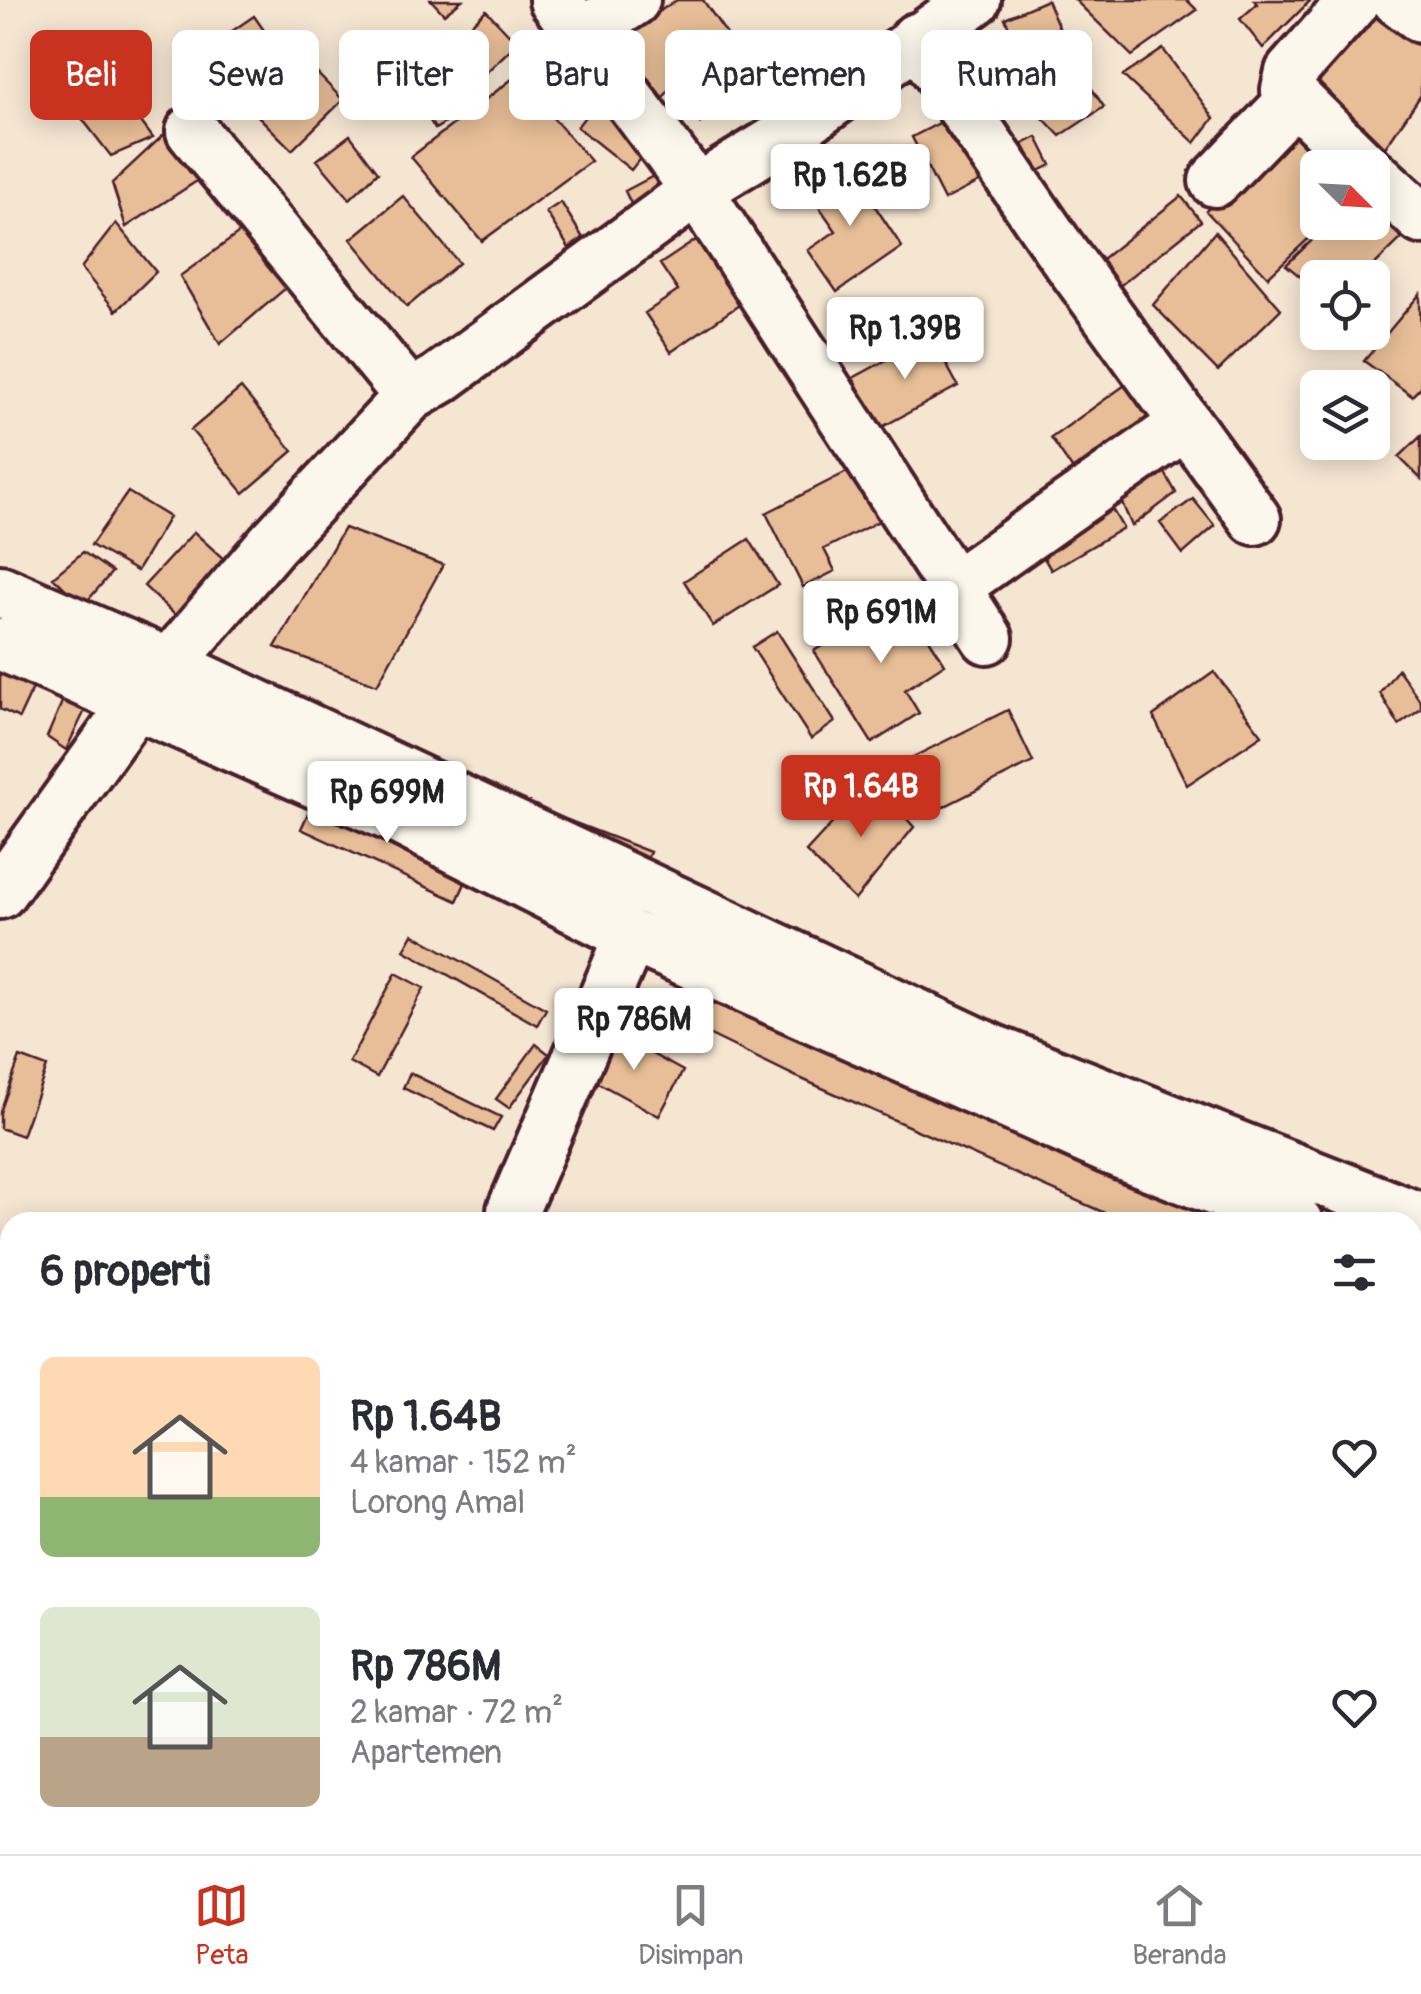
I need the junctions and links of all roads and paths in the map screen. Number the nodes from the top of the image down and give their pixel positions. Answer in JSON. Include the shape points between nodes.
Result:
{"nodes":[{"id":1,"x":634,"y":0,"type":"edge"},
{"id":2,"x":974,"y":0,"type":"edge"},
{"id":3,"x":1355,"y":0,"type":"edge"},
{"id":4,"x":1398,"y":0,"type":"edge"},
{"id":5,"x":1421,"y":16,"type":"edge"},
{"id":6,"x":566,"y":18,"type":"edge"},
{"id":7,"x":916,"y":39,"type":"junction"},
{"id":8,"x":1293,"y":100,"type":"junction"},
{"id":9,"x":192,"y":131,"type":"dead end"},
{"id":10,"x":1347,"y":150,"type":"edge"},
{"id":11,"x":1215,"y":181,"type":"dead end"},
{"id":12,"x":697,"y":190,"type":"junction"},
{"id":13,"x":1390,"y":190,"type":"edge"},
{"id":14,"x":1421,"y":218,"type":"edge"},
{"id":15,"x":410,"y":396,"type":"junction"},
{"id":16,"x":1184,"y":425,"type":"junction"},
{"id":17,"x":1254,"y":519,"type":"dead end"},
{"id":18,"x":954,"y":587,"type":"junction"},
{"id":19,"x":0,"y":591,"type":"edge"},
{"id":20,"x":987,"y":638,"type":"dead end"},
{"id":21,"x":0,"y":644,"type":"edge"},
{"id":22,"x":169,"y":664,"type":"junction"},
{"id":23,"x":136,"y":704,"type":"junction"},
{"id":24,"x":0,"y":893,"type":"edge"},
{"id":25,"x":631,"y":936,"type":"junction"},
{"id":26,"x":513,"y":1212,"type":"edge"},
{"id":27,"x":1271,"y":1212,"type":"edge"},
{"id":28,"x":1406,"y":1212,"type":"edge"}],
"edges":[{"from":1,"to":6,"type":"street"},
{"from":2,"to":7,"type":"street"},
{"from":3,"to":8,"type":"street","via":[[1292,72],[1286,90]]},
{"from":4,"to":5,"type":"street"},
{"from":6,"to":12,"type":"street"},
{"from":7,"to":12,"type":"street","via":[[780,139]]},
{"from":7,"to":16,"type":"street"},
{"from":8,"to":10,"type":"street"},
{"from":8,"to":11,"type":"street"},
{"from":9,"to":15,"type":"street"},
{"from":12,"to":15,"type":"street"},
{"from":12,"to":18,"type":"street"},
{"from":13,"to":14,"type":"street"},
{"from":15,"to":22,"type":"street"},
{"from":16,"to":17,"type":"street"},
{"from":16,"to":18,"type":"street"},
{"from":18,"to":20,"type":"street"},
{"from":19,"to":22,"type":"street"},
{"from":21,"to":23,"type":"street"},
{"from":22,"to":23,"type":"street"},
{"from":22,"to":28,"type":"street","via":[[992,1050]]},
{"from":23,"to":24,"type":"street"},
{"from":23,"to":25,"type":"street","via":[[396,818]]},
{"from":25,"to":26,"type":"street"},
{"from":25,"to":27,"type":"street","via":[[1108,1148]]}]}
